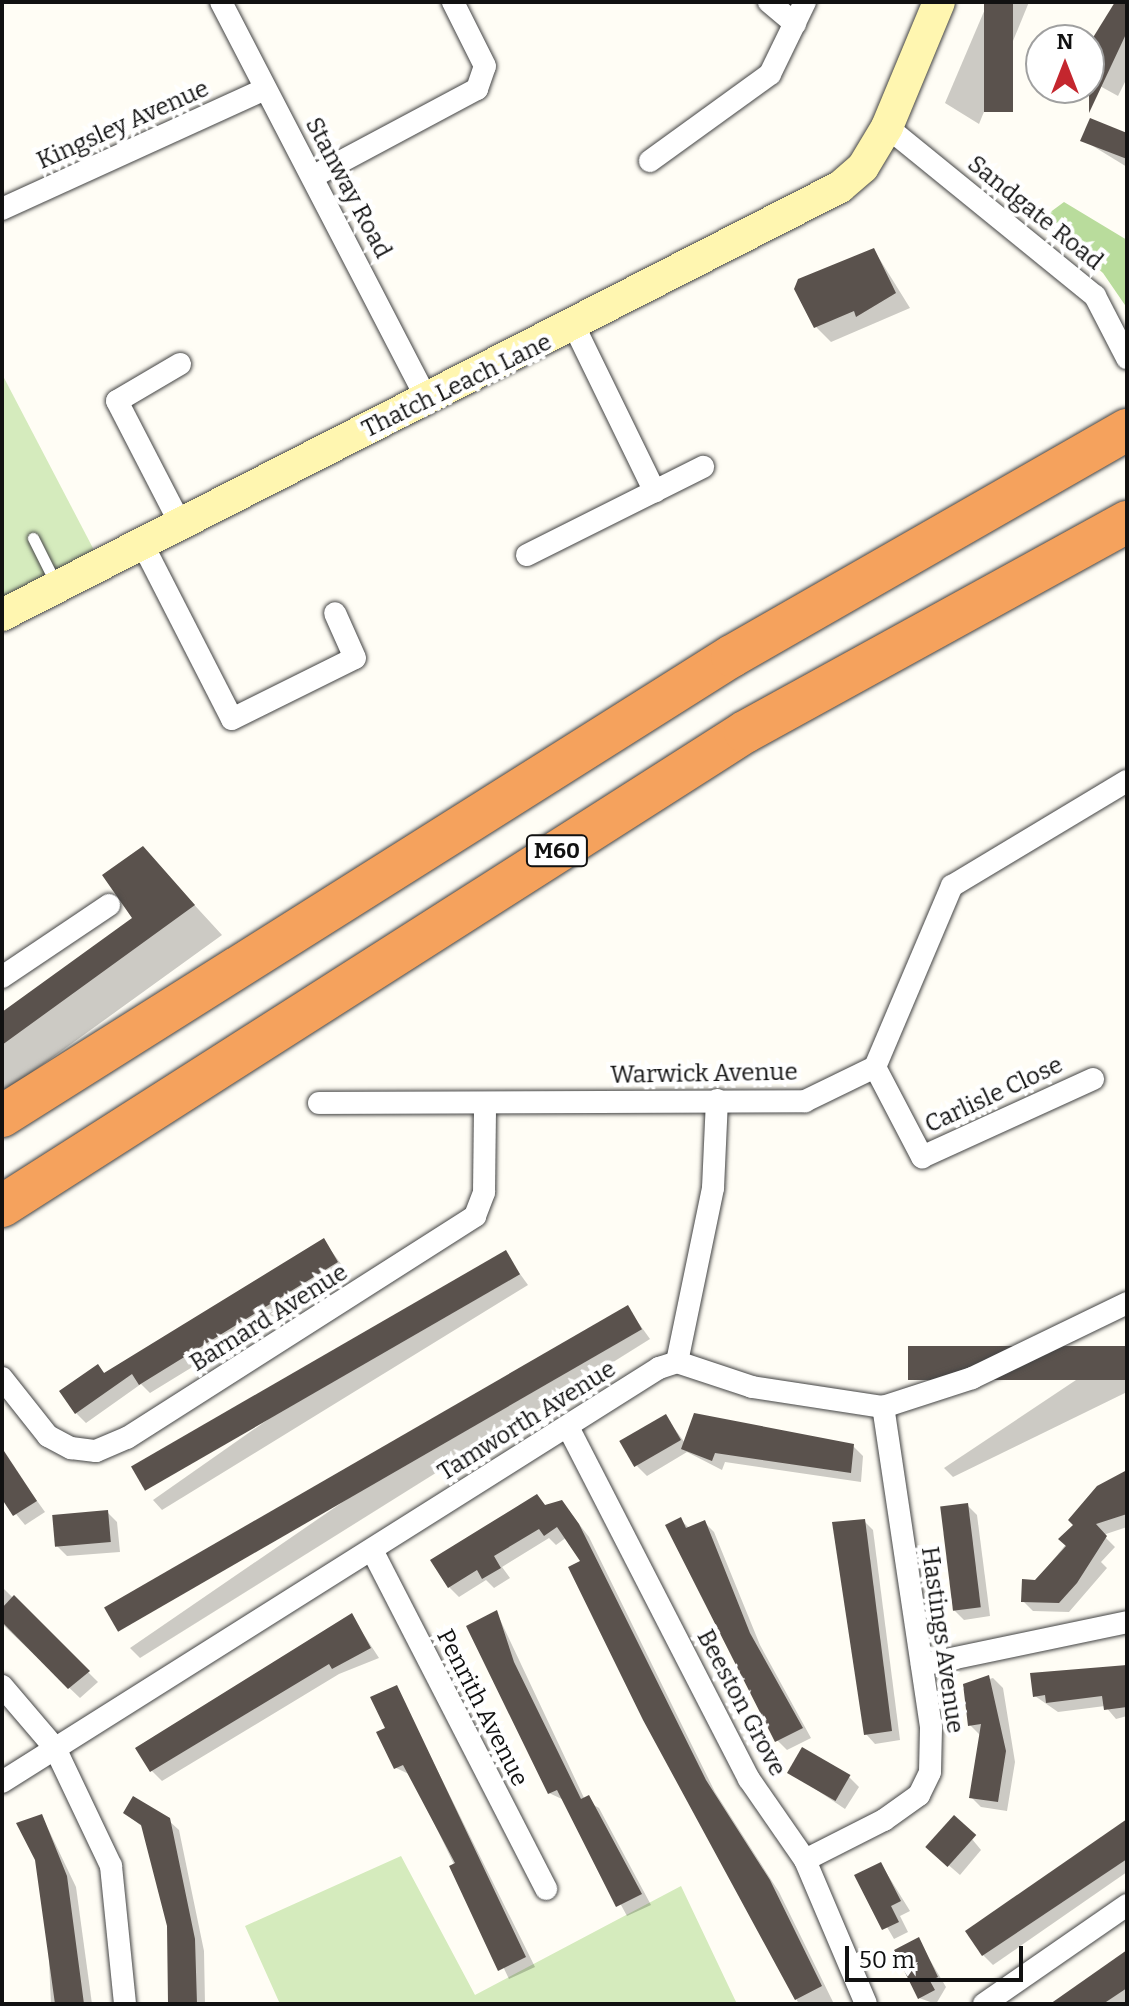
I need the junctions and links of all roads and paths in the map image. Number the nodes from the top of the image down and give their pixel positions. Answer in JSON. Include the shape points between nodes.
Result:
{"nodes":[{"id":1,"x":221,"y":2,"type":"edge"},
{"id":2,"x":769,"y":2,"type":"edge"},
{"id":3,"x":805,"y":2,"type":"edge"},
{"id":4,"x":939,"y":2,"type":"edge"},
{"id":5,"x":457,"y":4,"type":"edge"},
{"id":6,"x":795,"y":24,"type":"junction"},
{"id":7,"x":265,"y":89,"type":"junction"},
{"id":8,"x":887,"y":127,"type":"junction"},
{"id":9,"x":650,"y":161,"type":"dead end"},
{"id":10,"x":314,"y":176,"type":"junction"},
{"id":11,"x":2,"y":209,"type":"edge"},
{"id":12,"x":575,"y":328,"type":"junction"},
{"id":13,"x":1127,"y":358,"type":"edge"},
{"id":14,"x":180,"y":364,"type":"dead end"},
{"id":15,"x":427,"y":400,"type":"junction"},
{"id":16,"x":1127,"y":430,"type":"edge"},
{"id":17,"x":703,"y":467,"type":"dead end"},
{"id":18,"x":655,"y":492,"type":"junction"},
{"id":19,"x":1127,"y":522,"type":"edge"},
{"id":20,"x":181,"y":525,"type":"junction"},
{"id":21,"x":33,"y":538,"type":"dead end"},
{"id":22,"x":143,"y":545,"type":"junction"},
{"id":23,"x":527,"y":555,"type":"dead end"},
{"id":24,"x":58,"y":587,"type":"junction"},
{"id":25,"x":335,"y":613,"type":"dead end"},
{"id":26,"x":2,"y":615,"type":"edge"},
{"id":27,"x":1127,"y":781,"type":"edge"},
{"id":28,"x":109,"y":905,"type":"dead end"},
{"id":29,"x":2,"y":977,"type":"edge"},
{"id":30,"x":875,"y":1067,"type":"junction"},
{"id":31,"x":1093,"y":1079,"type":"dead end"},
{"id":32,"x":717,"y":1100,"type":"junction"},
{"id":33,"x":319,"y":1103,"type":"dead end"},
{"id":34,"x":485,"y":1104,"type":"junction"},
{"id":35,"x":2,"y":1116,"type":"edge"},
{"id":36,"x":2,"y":1206,"type":"edge"},
{"id":37,"x":1127,"y":1303,"type":"edge"},
{"id":38,"x":677,"y":1362,"type":"junction"},
{"id":39,"x":2,"y":1378,"type":"edge"},
{"id":40,"x":883,"y":1407,"type":"junction"},
{"id":41,"x":568,"y":1427,"type":"junction"},
{"id":42,"x":372,"y":1550,"type":"junction"},
{"id":43,"x":1127,"y":1622,"type":"edge"},
{"id":44,"x":922,"y":1665,"type":"junction"},
{"id":45,"x":2,"y":1686,"type":"edge"},
{"id":46,"x":55,"y":1748,"type":"junction"},
{"id":47,"x":2,"y":1782,"type":"edge"},
{"id":48,"x":805,"y":1860,"type":"junction"},
{"id":49,"x":546,"y":1889,"type":"dead end"},
{"id":50,"x":1127,"y":1905,"type":"edge"},
{"id":51,"x":125,"y":2004,"type":"edge"},
{"id":52,"x":866,"y":2004,"type":"edge"},
{"id":53,"x":984,"y":2004,"type":"edge"}],
"edges":[{"from":1,"to":7,"type":"street","name":"Stanway Road"},
{"from":2,"to":6,"type":"street"},
{"from":3,"to":6,"type":"street"},
{"from":4,"to":8,"type":"street","name":"Thatch Leach Lane"},
{"from":5,"to":10,"type":"street","via":[[485,66],[477,89]]},
{"from":6,"to":9,"type":"street","via":[[770,74]]},
{"from":7,"to":10,"type":"street","name":"Stanway Road"},
{"from":7,"to":11,"type":"street","name":"Kingsley Avenue"},
{"from":8,"to":12,"type":"street","name":"Thatch Leach Lane","via":[[863,167],[840,187]]},
{"from":8,"to":13,"type":"street","name":"Sandgate Road","via":[[1095,296]]},
{"from":10,"to":15,"type":"street","name":"Stanway Road"},
{"from":12,"to":15,"type":"street","name":"Thatch Leach Lane"},
{"from":12,"to":18,"type":"street"},
{"from":14,"to":20,"type":"street","via":[[117,401]]},
{"from":15,"to":20,"type":"street","name":"Thatch Leach Lane"},
{"from":16,"to":35,"type":"highway","via":[[732,656]]},
{"from":17,"to":18,"type":"street"},
{"from":18,"to":23,"type":"street"},
{"from":19,"to":36,"type":"highway","number":"M60","via":[[745,732]]},
{"from":20,"to":22,"type":"street","name":"Thatch Leach Lane"},
{"from":21,"to":24,"type":"lane"},
{"from":22,"to":24,"type":"street","name":"Thatch Leach Lane"},
{"from":22,"to":25,"type":"street","via":[[232,719],[355,658]]},
{"from":24,"to":26,"type":"street","name":"Thatch Leach Lane"},
{"from":27,"to":30,"type":"street","via":[[952,886]]},
{"from":28,"to":29,"type":"street"},
{"from":30,"to":31,"type":"street","name":"Carlisle Close","via":[[922,1157]]},
{"from":30,"to":32,"type":"street","name":"Warwick Avenue","via":[[805,1101]]},
{"from":32,"to":34,"type":"street","name":"Warwick Avenue"},
{"from":32,"to":38,"type":"street","via":[[713,1188]]},
{"from":33,"to":34,"type":"street","name":"Warwick Avenue"},
{"from":34,"to":39,"type":"street","name":"Barnard Avenue","via":[[484,1192],[475,1216],[127,1438],[96,1451],[71,1448],[48,1436]]},
{"from":37,"to":40,"type":"street","via":[[972,1378]]},
{"from":38,"to":40,"type":"street","via":[[752,1387]]},
{"from":38,"to":41,"type":"street","name":"Tamworth Avenue"},
{"from":40,"to":44,"type":"street","name":"Hastings Avenue"},
{"from":41,"to":42,"type":"street","name":"Tamworth Avenue"},
{"from":41,"to":48,"type":"street","name":"Beeston Grove","via":[[749,1779]]},
{"from":42,"to":46,"type":"street","name":"Tamworth Avenue"},
{"from":42,"to":49,"type":"street","name":"Penrith Avenue"},
{"from":43,"to":44,"type":"street"},
{"from":44,"to":48,"type":"street","name":"Hastings Avenue","via":[[930,1772],[919,1795]]},
{"from":45,"to":46,"type":"street"},
{"from":46,"to":47,"type":"street","name":"Tamworth Avenue"},
{"from":46,"to":51,"type":"street","via":[[111,1866]]},
{"from":48,"to":52,"type":"street","name":"Beeston Grove"},
{"from":50,"to":53,"type":"street"}]}
